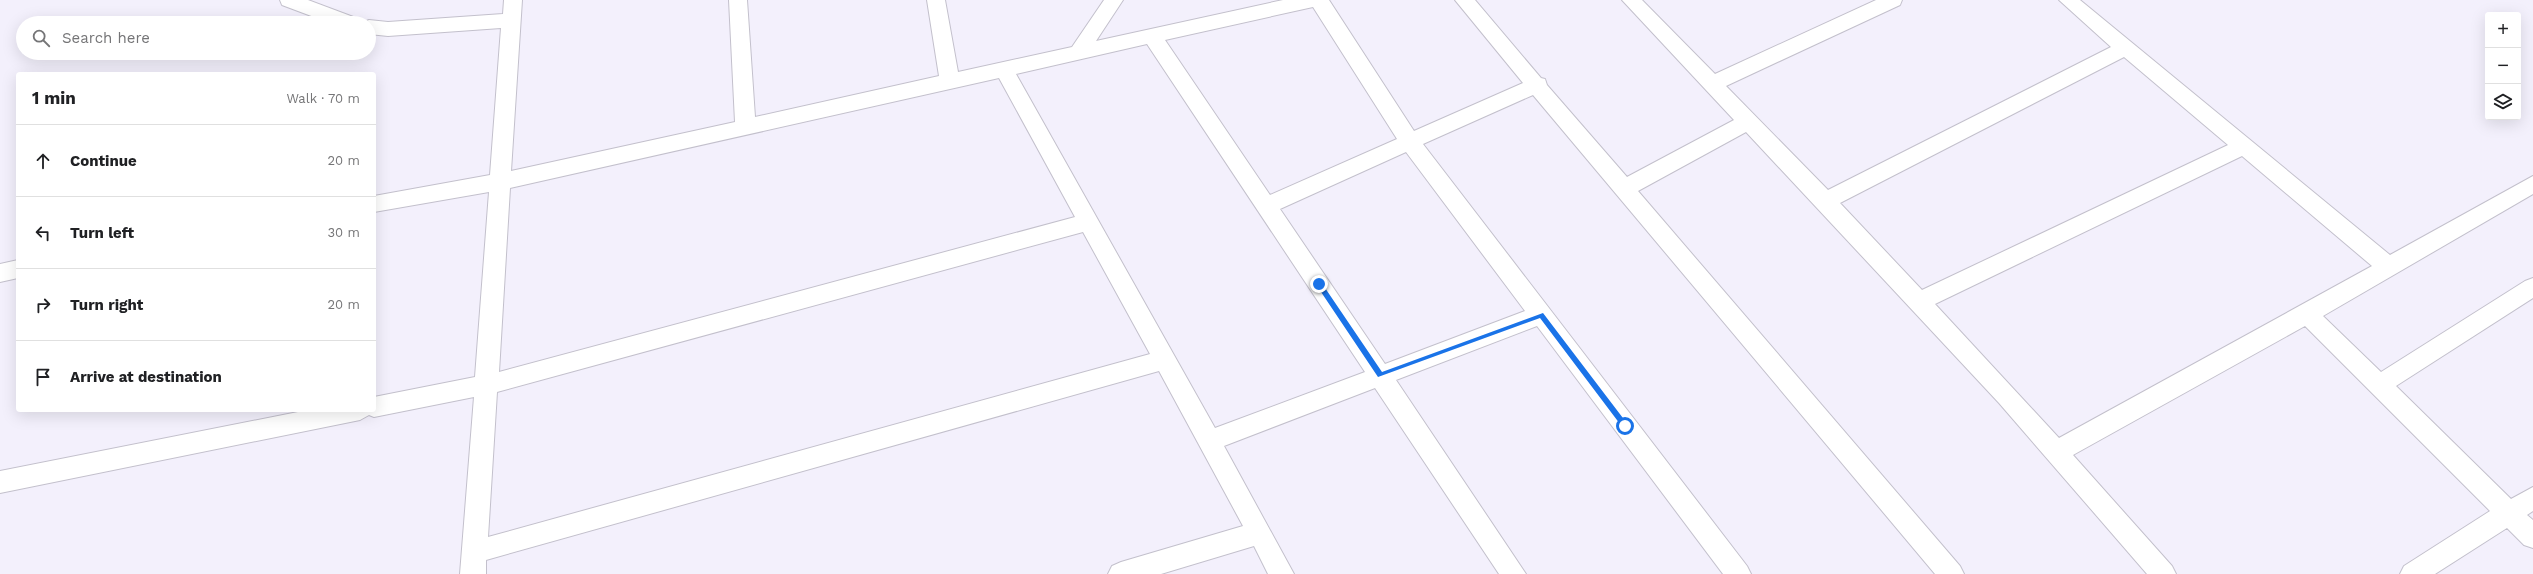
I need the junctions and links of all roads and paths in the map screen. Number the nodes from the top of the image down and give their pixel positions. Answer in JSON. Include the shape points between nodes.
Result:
{"nodes":[{"id":1,"x":290,"y":0,"type":"edge"},
{"id":2,"x":513,"y":0,"type":"edge"},
{"id":3,"x":738,"y":0,"type":"edge"},
{"id":4,"x":936,"y":0,"type":"edge"},
{"id":5,"x":1114,"y":0,"type":"edge"},
{"id":6,"x":1313,"y":0,"type":"edge"},
{"id":7,"x":1320,"y":0,"type":"edge"},
{"id":8,"x":1464,"y":0,"type":"edge"},
{"id":9,"x":1631,"y":0,"type":"edge"},
{"id":10,"x":1893,"y":0,"type":"edge"},
{"id":11,"x":2068,"y":0,"type":"edge"},
{"id":12,"x":331,"y":16,"type":"edge"},
{"id":13,"x":512,"y":20,"type":"junction"},
{"id":14,"x":376,"y":28,"type":"edge"},
{"id":15,"x":1152,"y":36,"type":"junction"},
{"id":16,"x":2126,"y":48,"type":"junction"},
{"id":17,"x":1078,"y":53,"type":"junction"},
{"id":18,"x":1004,"y":69,"type":"junction"},
{"id":19,"x":950,"y":82,"type":"junction"},
{"id":20,"x":1538,"y":84,"type":"junction"},
{"id":21,"x":1712,"y":84,"type":"junction"},
{"id":22,"x":1748,"y":122,"type":"junction"},
{"id":23,"x":745,"y":127,"type":"junction"},
{"id":24,"x":1409,"y":141,"type":"junction"},
{"id":25,"x":2244,"y":146,"type":"junction"},
{"id":26,"x":500,"y":182,"type":"junction"},
{"id":27,"x":2533,"y":184,"type":"edge"},
{"id":28,"x":1625,"y":188,"type":"junction"},
{"id":29,"x":1825,"y":202,"type":"junction"},
{"id":30,"x":376,"y":204,"type":"edge"},
{"id":31,"x":1266,"y":206,"type":"junction"},
{"id":32,"x":1088,"y":222,"type":"junction"},
{"id":33,"x":2389,"y":267,"type":"junction"},
{"id":34,"x":16,"y":269,"type":"edge"},
{"id":35,"x":0,"y":273,"type":"edge"},
{"id":36,"x":2533,"y":287,"type":"edge"},
{"id":37,"x":1918,"y":302,"type":"junction"},
{"id":38,"x":2307,"y":314,"type":"junction"},
{"id":39,"x":1541,"y":315,"type":"junction"},
{"id":40,"x":1165,"y":360,"type":"junction"},
{"id":41,"x":1380,"y":375,"type":"junction"},
{"id":42,"x":486,"y":385,"type":"junction"},
{"id":43,"x":2379,"y":385,"type":"junction"},
{"id":44,"x":376,"y":407,"type":"edge"},
{"id":45,"x":350,"y":412,"type":"edge"},
{"id":46,"x":1209,"y":440,"type":"junction"},
{"id":47,"x":2058,"y":451,"type":"junction"},
{"id":48,"x":0,"y":482,"type":"edge"},
{"id":49,"x":2533,"y":498,"type":"edge"},
{"id":50,"x":2509,"y":513,"type":"junction"},
{"id":51,"x":1260,"y":533,"type":"junction"},
{"id":52,"x":2533,"y":537,"type":"edge"},
{"id":53,"x":474,"y":563,"type":"edge"},
{"id":54,"x":1121,"y":574,"type":"edge"},
{"id":55,"x":1281,"y":574,"type":"edge"},
{"id":56,"x":1513,"y":574,"type":"edge"},
{"id":57,"x":1738,"y":574,"type":"edge"},
{"id":58,"x":1951,"y":574,"type":"edge"},
{"id":59,"x":2163,"y":574,"type":"edge"},
{"id":60,"x":2413,"y":574,"type":"edge"}],
"edges":[{"from":1,"to":12,"type":"street"},
{"from":2,"to":13,"type":"street"},
{"from":3,"to":23,"type":"street"},
{"from":4,"to":19,"type":"street"},
{"from":5,"to":17,"type":"street"},
{"from":6,"to":15,"type":"street"},
{"from":7,"to":24,"type":"street"},
{"from":8,"to":20,"type":"street"},
{"from":9,"to":21,"type":"street"},
{"from":10,"to":21,"type":"street"},
{"from":11,"to":16,"type":"street"},
{"from":13,"to":14,"type":"street"},
{"from":13,"to":26,"type":"street"},
{"from":15,"to":17,"type":"street"},
{"from":15,"to":31,"type":"street"},
{"from":16,"to":25,"type":"street"},
{"from":16,"to":29,"type":"street"},
{"from":17,"to":18,"type":"street"},
{"from":18,"to":19,"type":"street"},
{"from":18,"to":32,"type":"street"},
{"from":19,"to":23,"type":"street"},
{"from":20,"to":24,"type":"street"},
{"from":20,"to":28,"type":"street"},
{"from":21,"to":22,"type":"street"},
{"from":22,"to":28,"type":"street"},
{"from":22,"to":29,"type":"street"},
{"from":23,"to":26,"type":"street"},
{"from":24,"to":31,"type":"street"},
{"from":24,"to":39,"type":"street"},
{"from":25,"to":33,"type":"street"},
{"from":25,"to":37,"type":"street"},
{"from":26,"to":30,"type":"street"},
{"from":26,"to":42,"type":"street"},
{"from":27,"to":33,"type":"street"},
{"from":28,"to":58,"type":"street"},
{"from":29,"to":37,"type":"street"},
{"from":31,"to":41,"type":"street"},
{"from":32,"to":40,"type":"street"},
{"from":32,"to":42,"type":"street"},
{"from":33,"to":38,"type":"street"},
{"from":34,"to":35,"type":"street"},
{"from":36,"to":43,"type":"street"},
{"from":37,"to":47,"type":"street"},
{"from":38,"to":43,"type":"street"},
{"from":38,"to":47,"type":"street"},
{"from":39,"to":41,"type":"street"},
{"from":39,"to":57,"type":"street"},
{"from":40,"to":46,"type":"street"},
{"from":40,"to":53,"type":"street"},
{"from":41,"to":46,"type":"street"},
{"from":41,"to":56,"type":"street"},
{"from":42,"to":44,"type":"street"},
{"from":42,"to":53,"type":"street"},
{"from":43,"to":50,"type":"street"},
{"from":45,"to":48,"type":"street"},
{"from":46,"to":51,"type":"street"},
{"from":47,"to":59,"type":"street"},
{"from":49,"to":50,"type":"street"},
{"from":50,"to":52,"type":"street"},
{"from":50,"to":60,"type":"street"},
{"from":51,"to":54,"type":"street"},
{"from":51,"to":55,"type":"street"}]}
